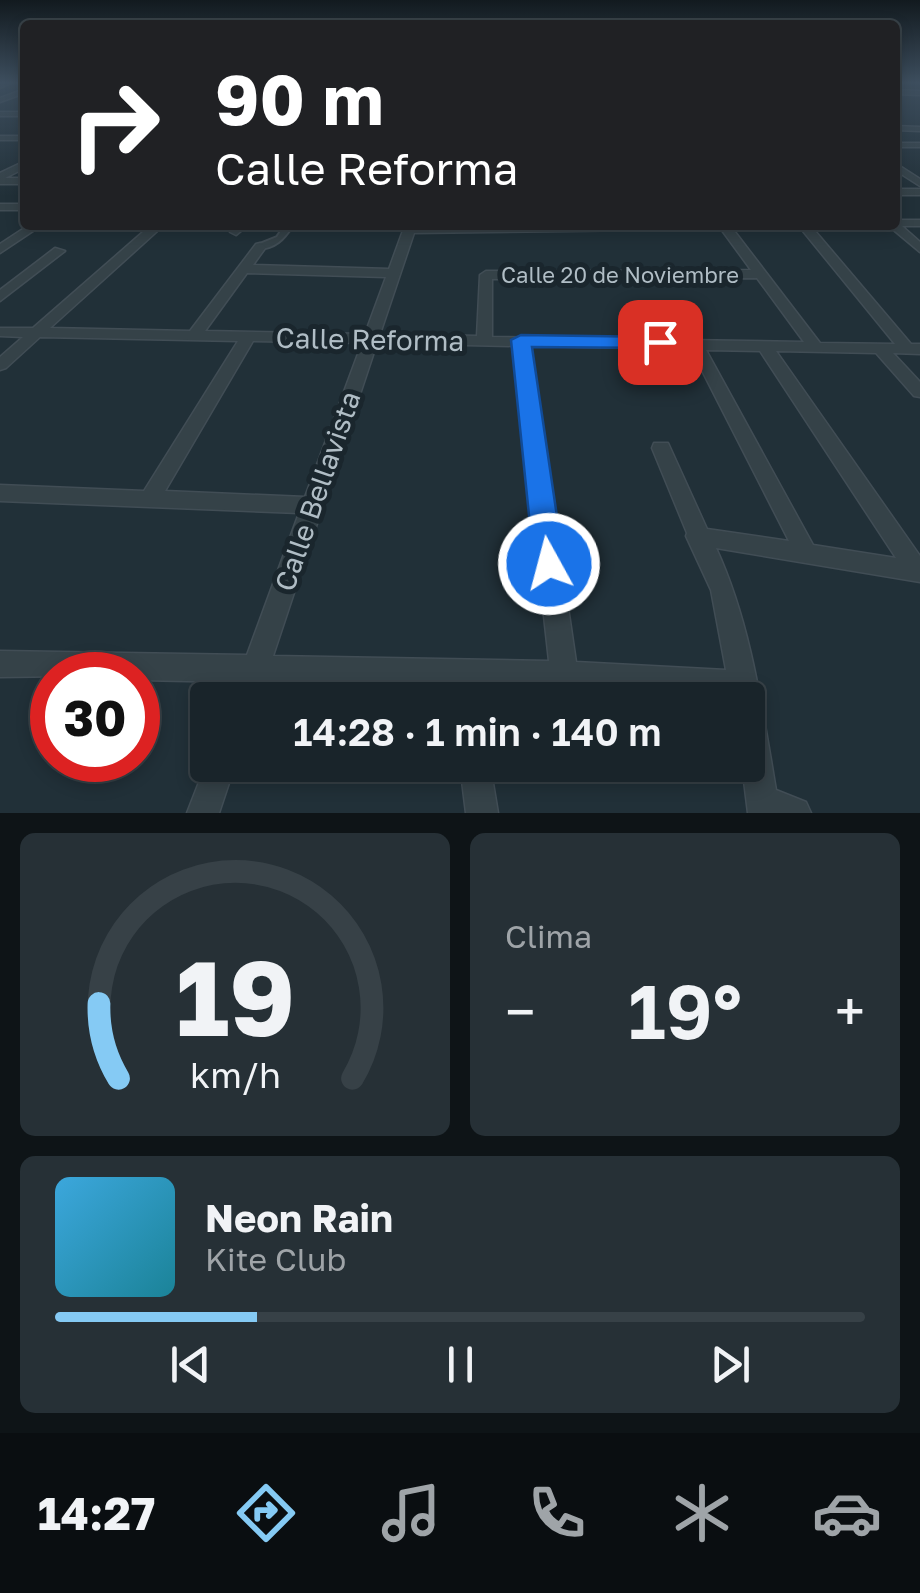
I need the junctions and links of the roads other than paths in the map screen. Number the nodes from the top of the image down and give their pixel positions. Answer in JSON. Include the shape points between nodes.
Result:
{"nodes":[{"id":1,"x":0,"y":207,"type":"edge"},
{"id":2,"x":20,"y":207,"type":"edge"},
{"id":3,"x":0,"y":216,"type":"edge"},
{"id":4,"x":900,"y":229,"type":"edge"},
{"id":5,"x":28,"y":230,"type":"edge"},
{"id":6,"x":152,"y":230,"type":"edge"},
{"id":7,"x":286,"y":230,"type":"edge"},
{"id":8,"x":409,"y":230,"type":"edge"},
{"id":9,"x":728,"y":230,"type":"edge"},
{"id":10,"x":808,"y":230,"type":"edge"},
{"id":11,"x":260,"y":247,"type":"joint"},
{"id":12,"x":920,"y":248,"type":"edge"},
{"id":13,"x":0,"y":249,"type":"edge"},
{"id":14,"x":59,"y":251,"type":"dead end"},
{"id":15,"x":243,"y":269,"type":"junction"},
{"id":16,"x":392,"y":273,"type":"junction"},
{"id":17,"x":760,"y":274,"type":"junction"},
{"id":18,"x":0,"y":297,"type":"edge"},
{"id":19,"x":0,"y":332,"type":"edge"},
{"id":20,"x":38,"y":332,"type":"junction"},
{"id":21,"x":192,"y":337,"type":"junction"},
{"id":22,"x":247,"y":338,"type":"junction"},
{"id":23,"x":370,"y":339,"type":"junction"},
{"id":24,"x":484,"y":340,"type":"junction"},
{"id":25,"x":521,"y":340,"type":"junction"},
{"id":26,"x":695,"y":343,"type":"junction"},
{"id":27,"x":763,"y":344,"type":"junction"},
{"id":28,"x":814,"y":346,"type":"junction"},
{"id":29,"x":880,"y":348,"type":"junction"},
{"id":30,"x":914,"y":349,"type":"edge"},
{"id":31,"x":0,"y":365,"type":"edge"},
{"id":32,"x":920,"y":392,"type":"edge"},
{"id":33,"x":660,"y":448,"type":"dead end"},
{"id":34,"x":0,"y":493,"type":"edge"},
{"id":35,"x":150,"y":498,"type":"junction"},
{"id":36,"x":313,"y":505,"type":"junction"},
{"id":37,"x":696,"y":536,"type":"junction"},
{"id":38,"x":806,"y":553,"type":"junction"},
{"id":39,"x":919,"y":572,"type":"edge"},
{"id":40,"x":0,"y":664,"type":"edge"},
{"id":41,"x":254,"y":672,"type":"junction"},
{"id":42,"x":564,"y":673,"type":"junction"},
{"id":43,"x":250,"y":682,"type":"edge"},
{"id":44,"x":405,"y":682,"type":"edge"},
{"id":45,"x":495,"y":682,"type":"edge"},
{"id":46,"x":632,"y":682,"type":"edge"},
{"id":47,"x":743,"y":682,"type":"edge"},
{"id":48,"x":214,"y":782,"type":"edge"},
{"id":49,"x":477,"y":782,"type":"edge"},
{"id":50,"x":763,"y":806,"type":"edge"},
{"id":51,"x":203,"y":813,"type":"edge"},
{"id":52,"x":482,"y":813,"type":"edge"},
{"id":53,"x":795,"y":813,"type":"edge"}],
"edges":[{"from":1,"to":2,"type":"street"},
{"from":2,"to":3,"type":"street"},
{"from":4,"to":12,"type":"street"},
{"from":5,"to":13,"type":"street"},
{"from":6,"to":20,"type":"street"},
{"from":7,"to":11,"type":"street"},
{"from":8,"to":16,"type":"street","name":"Calle Bellavista"},
{"from":9,"to":17,"type":"street"},
{"from":10,"to":30,"type":"street"},
{"from":11,"to":15,"type":"street"},
{"from":14,"to":18,"type":"street"},
{"from":15,"to":16,"type":"street"},
{"from":15,"to":21,"type":"street"},
{"from":16,"to":23,"type":"street","name":"Calle Bellavista"},
{"from":17,"to":24,"type":"street","name":"Calle 20 de Noviembre","via":[[486,275]]},
{"from":17,"to":28,"type":"street"},
{"from":19,"to":20,"type":"street","name":"Calle Reforma"},
{"from":20,"to":21,"type":"street","name":"Calle Reforma"},
{"from":20,"to":31,"type":"street"},
{"from":21,"to":22,"type":"street","name":"Calle Reforma"},
{"from":22,"to":23,"type":"street","name":"Calle Reforma"},
{"from":22,"to":35,"type":"street"},
{"from":23,"to":24,"type":"street","name":"Calle Reforma"},
{"from":23,"to":36,"type":"street","name":"Calle Bellavista"},
{"from":24,"to":25,"type":"street","name":"Calle Reforma"},
{"from":25,"to":26,"type":"street","name":"Calle Reforma"},
{"from":25,"to":42,"type":"street"},
{"from":26,"to":27,"type":"street","name":"Calle Reforma"},
{"from":26,"to":38,"type":"street"},
{"from":27,"to":28,"type":"street","name":"Calle Reforma"},
{"from":27,"to":39,"type":"street"},
{"from":28,"to":29,"type":"street","name":"Calle Reforma"},
{"from":29,"to":30,"type":"street","name":"Calle Reforma"},
{"from":29,"to":32,"type":"street"},
{"from":33,"to":37,"type":"street"},
{"from":34,"to":35,"type":"street"},
{"from":35,"to":36,"type":"street"},
{"from":36,"to":41,"type":"street","name":"Calle Bellavista"},
{"from":37,"to":38,"type":"street"},
{"from":37,"to":47,"type":"street","via":[[723,590]]},
{"from":38,"to":39,"type":"street"},
{"from":40,"to":41,"type":"street"},
{"from":41,"to":43,"type":"street","name":"Calle Bellavista"},
{"from":41,"to":44,"type":"street"},
{"from":42,"to":45,"type":"street"},
{"from":42,"to":46,"type":"street"},
{"from":48,"to":51,"type":"street"},
{"from":49,"to":52,"type":"street"},
{"from":50,"to":53,"type":"street"}]}
